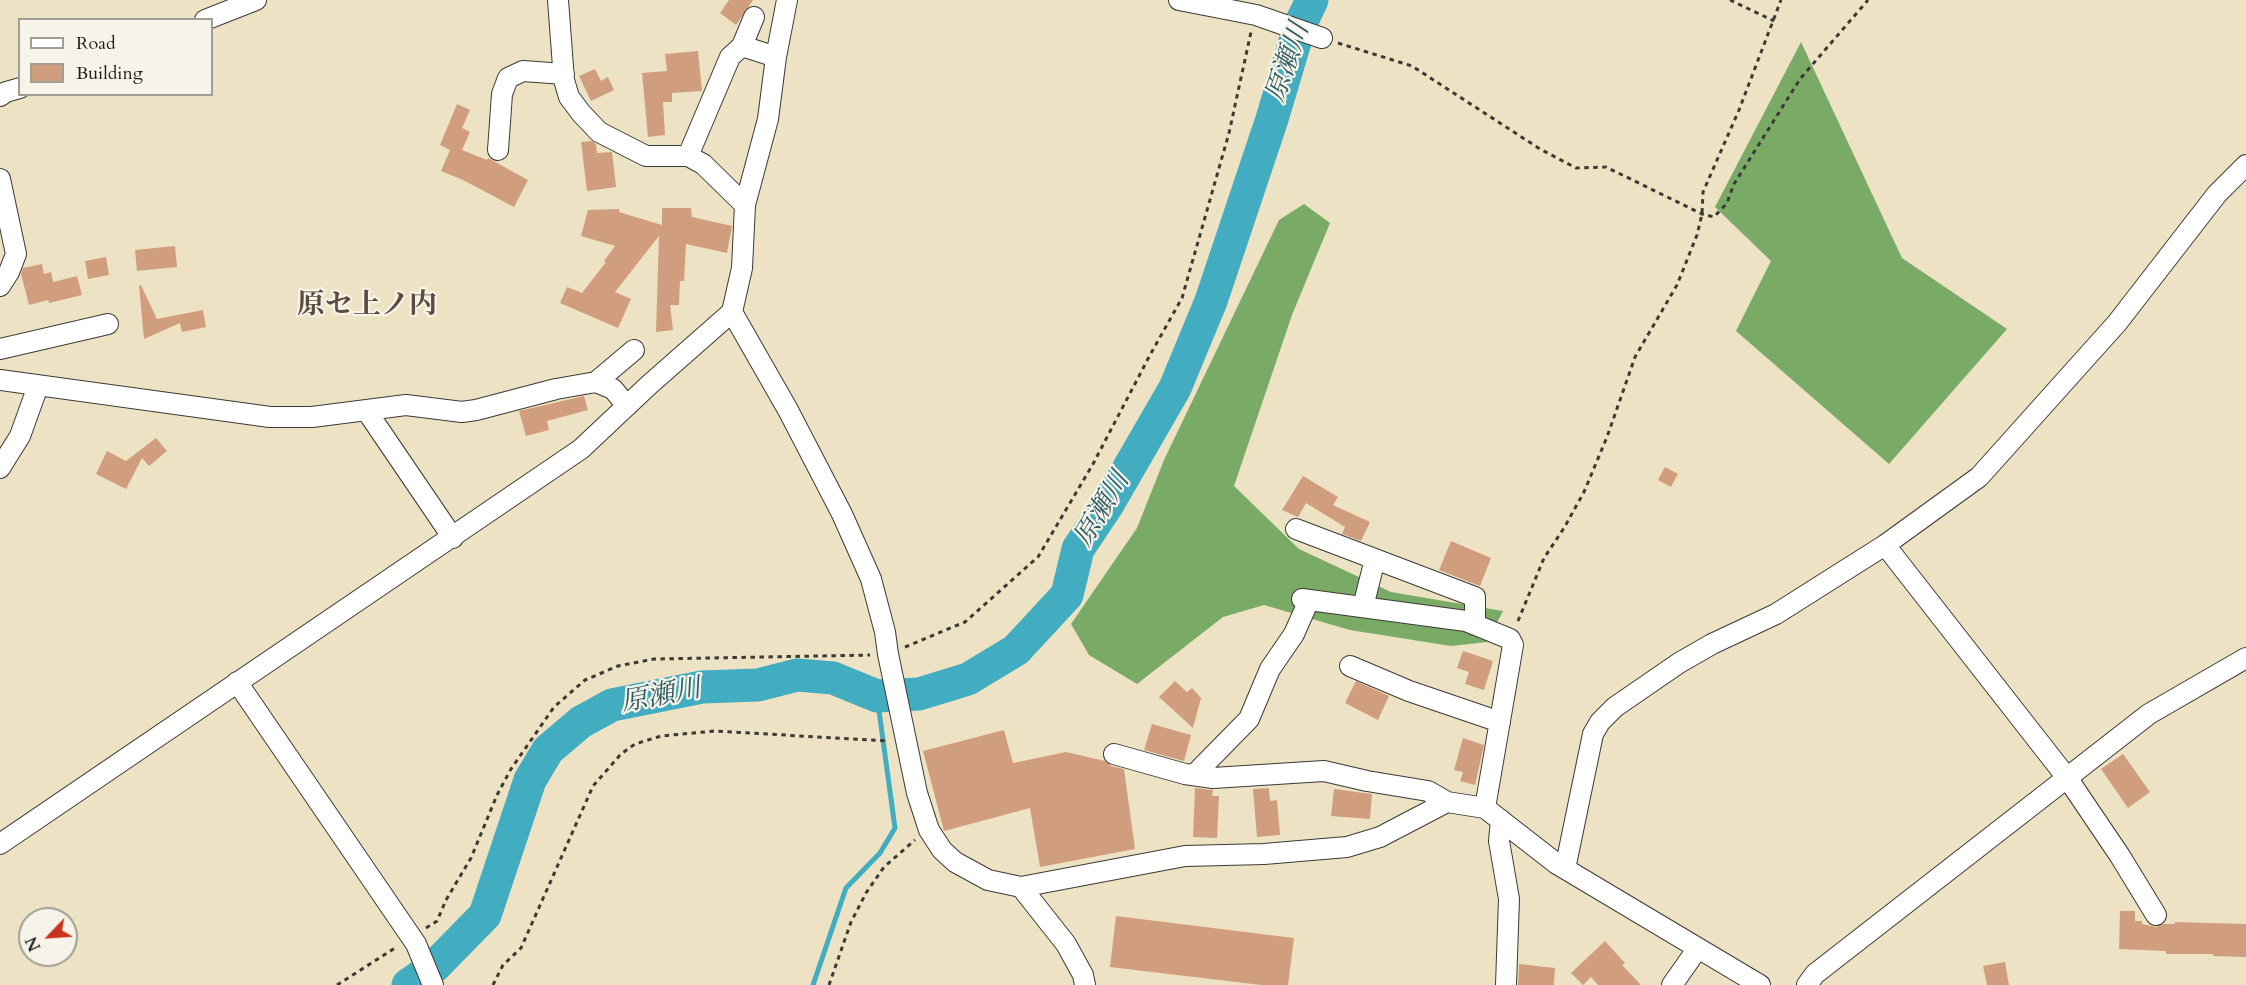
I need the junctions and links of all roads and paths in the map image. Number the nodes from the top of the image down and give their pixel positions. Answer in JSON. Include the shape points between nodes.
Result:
{"nodes":[{"id":1,"x":256,"y":0,"type":"edge"},
{"id":2,"x":558,"y":0,"type":"edge"},
{"id":3,"x":787,"y":0,"type":"edge"},
{"id":4,"x":1179,"y":0,"type":"edge"},
{"id":5,"x":1730,"y":0,"type":"edge"},
{"id":6,"x":1781,"y":0,"type":"edge"},
{"id":7,"x":1868,"y":0,"type":"edge"},
{"id":8,"x":1258,"y":15,"type":"junction"},
{"id":9,"x":754,"y":17,"type":"dead end"},
{"id":10,"x":210,"y":18,"type":"edge"},
{"id":11,"x":1773,"y":21,"type":"junction"},
{"id":12,"x":1322,"y":38,"type":"joint"},
{"id":13,"x":742,"y":46,"type":"junction"},
{"id":14,"x":776,"y":57,"type":"junction"},
{"id":15,"x":564,"y":74,"type":"junction"},
{"id":16,"x":18,"y":89,"type":"edge"},
{"id":17,"x":0,"y":96,"type":"edge"},
{"id":18,"x":498,"y":150,"type":"dead end"},
{"id":19,"x":688,"y":156,"type":"junction"},
{"id":20,"x":2246,"y":165,"type":"edge"},
{"id":21,"x":0,"y":179,"type":"edge"},
{"id":22,"x":745,"y":205,"type":"junction"},
{"id":23,"x":1702,"y":214,"type":"junction"},
{"id":24,"x":4,"y":279,"type":"edge"},
{"id":25,"x":732,"y":312,"type":"junction"},
{"id":26,"x":108,"y":324,"type":"dead end"},
{"id":27,"x":0,"y":349,"type":"edge"},
{"id":28,"x":634,"y":350,"type":"dead end"},
{"id":29,"x":0,"y":380,"type":"edge"},
{"id":30,"x":596,"y":382,"type":"junction"},
{"id":31,"x":38,"y":386,"type":"junction"},
{"id":32,"x":627,"y":406,"type":"junction"},
{"id":33,"x":366,"y":410,"type":"junction"},
{"id":34,"x":0,"y":468,"type":"edge"},
{"id":35,"x":1296,"y":529,"type":"dead end"},
{"id":36,"x":453,"y":538,"type":"junction"},
{"id":37,"x":1885,"y":545,"type":"junction"},
{"id":38,"x":1375,"y":559,"type":"junction"},
{"id":39,"x":1363,"y":607,"type":"junction"},
{"id":40,"x":1475,"y":625,"type":"junction"},
{"id":41,"x":1510,"y":639,"type":"junction"},
{"id":42,"x":888,"y":654,"type":"junction"},
{"id":43,"x":2246,"y":658,"type":"edge"},
{"id":44,"x":1350,"y":666,"type":"dead end"},
{"id":45,"x":237,"y":682,"type":"junction"},
{"id":46,"x":1500,"y":722,"type":"junction"},
{"id":47,"x":905,"y":739,"type":"junction"},
{"id":48,"x":1114,"y":754,"type":"dead end"},
{"id":49,"x":1194,"y":775,"type":"junction"},
{"id":50,"x":2068,"y":778,"type":"junction"},
{"id":51,"x":1447,"y":802,"type":"junction"},
{"id":52,"x":1485,"y":808,"type":"junction"},
{"id":53,"x":1501,"y":820,"type":"junction"},
{"id":54,"x":929,"y":830,"type":"junction"},
{"id":55,"x":0,"y":844,"type":"edge"},
{"id":56,"x":1566,"y":869,"type":"junction"},
{"id":57,"x":1021,"y":887,"type":"junction"},
{"id":58,"x":2156,"y":915,"type":"dead end"},
{"id":59,"x":413,"y":941,"type":"junction"},
{"id":60,"x":1698,"y":948,"type":"junction"},
{"id":61,"x":337,"y":985,"type":"edge"},
{"id":62,"x":433,"y":985,"type":"edge"},
{"id":63,"x":493,"y":985,"type":"edge"},
{"id":64,"x":829,"y":985,"type":"edge"},
{"id":65,"x":1085,"y":985,"type":"edge"},
{"id":66,"x":1506,"y":985,"type":"edge"},
{"id":67,"x":1672,"y":985,"type":"edge"},
{"id":68,"x":1760,"y":985,"type":"edge"},
{"id":69,"x":1807,"y":985,"type":"edge"}],
"edges":[{"from":1,"to":10,"type":"street"},
{"from":2,"to":15,"type":"street"},
{"from":3,"to":14,"type":"street"},
{"from":4,"to":8,"type":"street"},
{"from":5,"to":11,"type":"path"},
{"from":6,"to":11,"type":"path"},
{"from":7,"to":23,"type":"path","via":[[1800,79],[1734,184],[1727,203],[1714,217]]},
{"from":8,"to":12,"type":"street"},
{"from":8,"to":42,"type":"path","via":[[1246,46],[1229,133],[1182,298],[1093,464],[1038,557],[965,622]]},
{"from":9,"to":13,"type":"street"},
{"from":11,"to":23,"type":"path","via":[[1703,192]]},
{"from":12,"to":23,"type":"path","via":[[1412,66],[1576,168],[1606,167]]},
{"from":13,"to":14,"type":"street"},
{"from":13,"to":19,"type":"street","via":[[730,57]]},
{"from":14,"to":22,"type":"street","via":[[768,119]]},
{"from":15,"to":18,"type":"street","via":[[523,71],[508,78],[502,94]]},
{"from":15,"to":19,"type":"street","via":[[569,97],[599,132],[646,156]]},
{"from":16,"to":17,"type":"street"},
{"from":19,"to":22,"type":"street","via":[[703,164]]},
{"from":20,"to":37,"type":"street","via":[[2231,178],[2117,323],[2000,456],[1979,477]]},
{"from":21,"to":24,"type":"street","via":[[16,254]]},
{"from":22,"to":25,"type":"street","via":[[742,268]]},
{"from":23,"to":41,"type":"path","via":[[1677,285],[1635,357],[1584,492],[1544,558]]},
{"from":25,"to":32,"type":"street"},
{"from":25,"to":42,"type":"street","via":[[843,514],[871,579]]},
{"from":26,"to":27,"type":"street"},
{"from":28,"to":30,"type":"street"},
{"from":29,"to":31,"type":"street"},
{"from":30,"to":32,"type":"street","via":[[613,389]]},
{"from":30,"to":33,"type":"street","via":[[476,410],[406,405]]},
{"from":31,"to":33,"type":"street","via":[[270,417],[312,417]]},
{"from":31,"to":34,"type":"street","via":[[20,436]]},
{"from":32,"to":36,"type":"street","via":[[581,449]]},
{"from":33,"to":36,"type":"street"},
{"from":35,"to":38,"type":"street"},
{"from":36,"to":45,"type":"street"},
{"from":37,"to":50,"type":"street"},
{"from":37,"to":56,"type":"street","via":[[1776,614],[1679,663],[1615,707],[1600,722],[1593,734]]},
{"from":38,"to":39,"type":"street"},
{"from":38,"to":40,"type":"street","via":[[1475,597]]},
{"from":39,"to":40,"type":"street"},
{"from":39,"to":49,"type":"street","via":[[1306,600],[1294,634],[1270,669],[1249,719]]},
{"from":40,"to":41,"type":"street"},
{"from":41,"to":46,"type":"street","via":[[1513,645]]},
{"from":42,"to":47,"type":"street"},
{"from":42,"to":59,"type":"path","via":[[654,659],[618,666],[585,680],[554,707],[510,769],[471,858],[437,921]]},
{"from":43,"to":50,"type":"street","via":[[2149,714]]},
{"from":44,"to":46,"type":"street"},
{"from":45,"to":55,"type":"street"},
{"from":45,"to":59,"type":"street"},
{"from":46,"to":52,"type":"street"},
{"from":47,"to":54,"type":"street"},
{"from":47,"to":63,"type":"path","via":[[716,731],[661,736],[634,744],[593,786],[522,948],[503,965]]},
{"from":48,"to":49,"type":"street"},
{"from":49,"to":51,"type":"street","via":[[1213,778],[1324,771],[1428,790]]},
{"from":50,"to":58,"type":"street"},
{"from":50,"to":69,"type":"street","via":[[1815,974]]},
{"from":51,"to":52,"type":"street"},
{"from":51,"to":57,"type":"street","via":[[1380,837],[1347,847],[1185,856]]},
{"from":52,"to":53,"type":"street"},
{"from":53,"to":56,"type":"street"},
{"from":53,"to":66,"type":"street","via":[[1499,841],[1509,899]]},
{"from":54,"to":57,"type":"street","via":[[955,862],[988,880]]},
{"from":54,"to":64,"type":"path","via":[[884,867],[867,892],[851,922]]},
{"from":56,"to":60,"type":"street"},
{"from":57,"to":65,"type":"street","via":[[1066,944]]},
{"from":59,"to":61,"type":"path"},
{"from":59,"to":62,"type":"street"},
{"from":60,"to":67,"type":"street"},
{"from":60,"to":68,"type":"street"}]}
